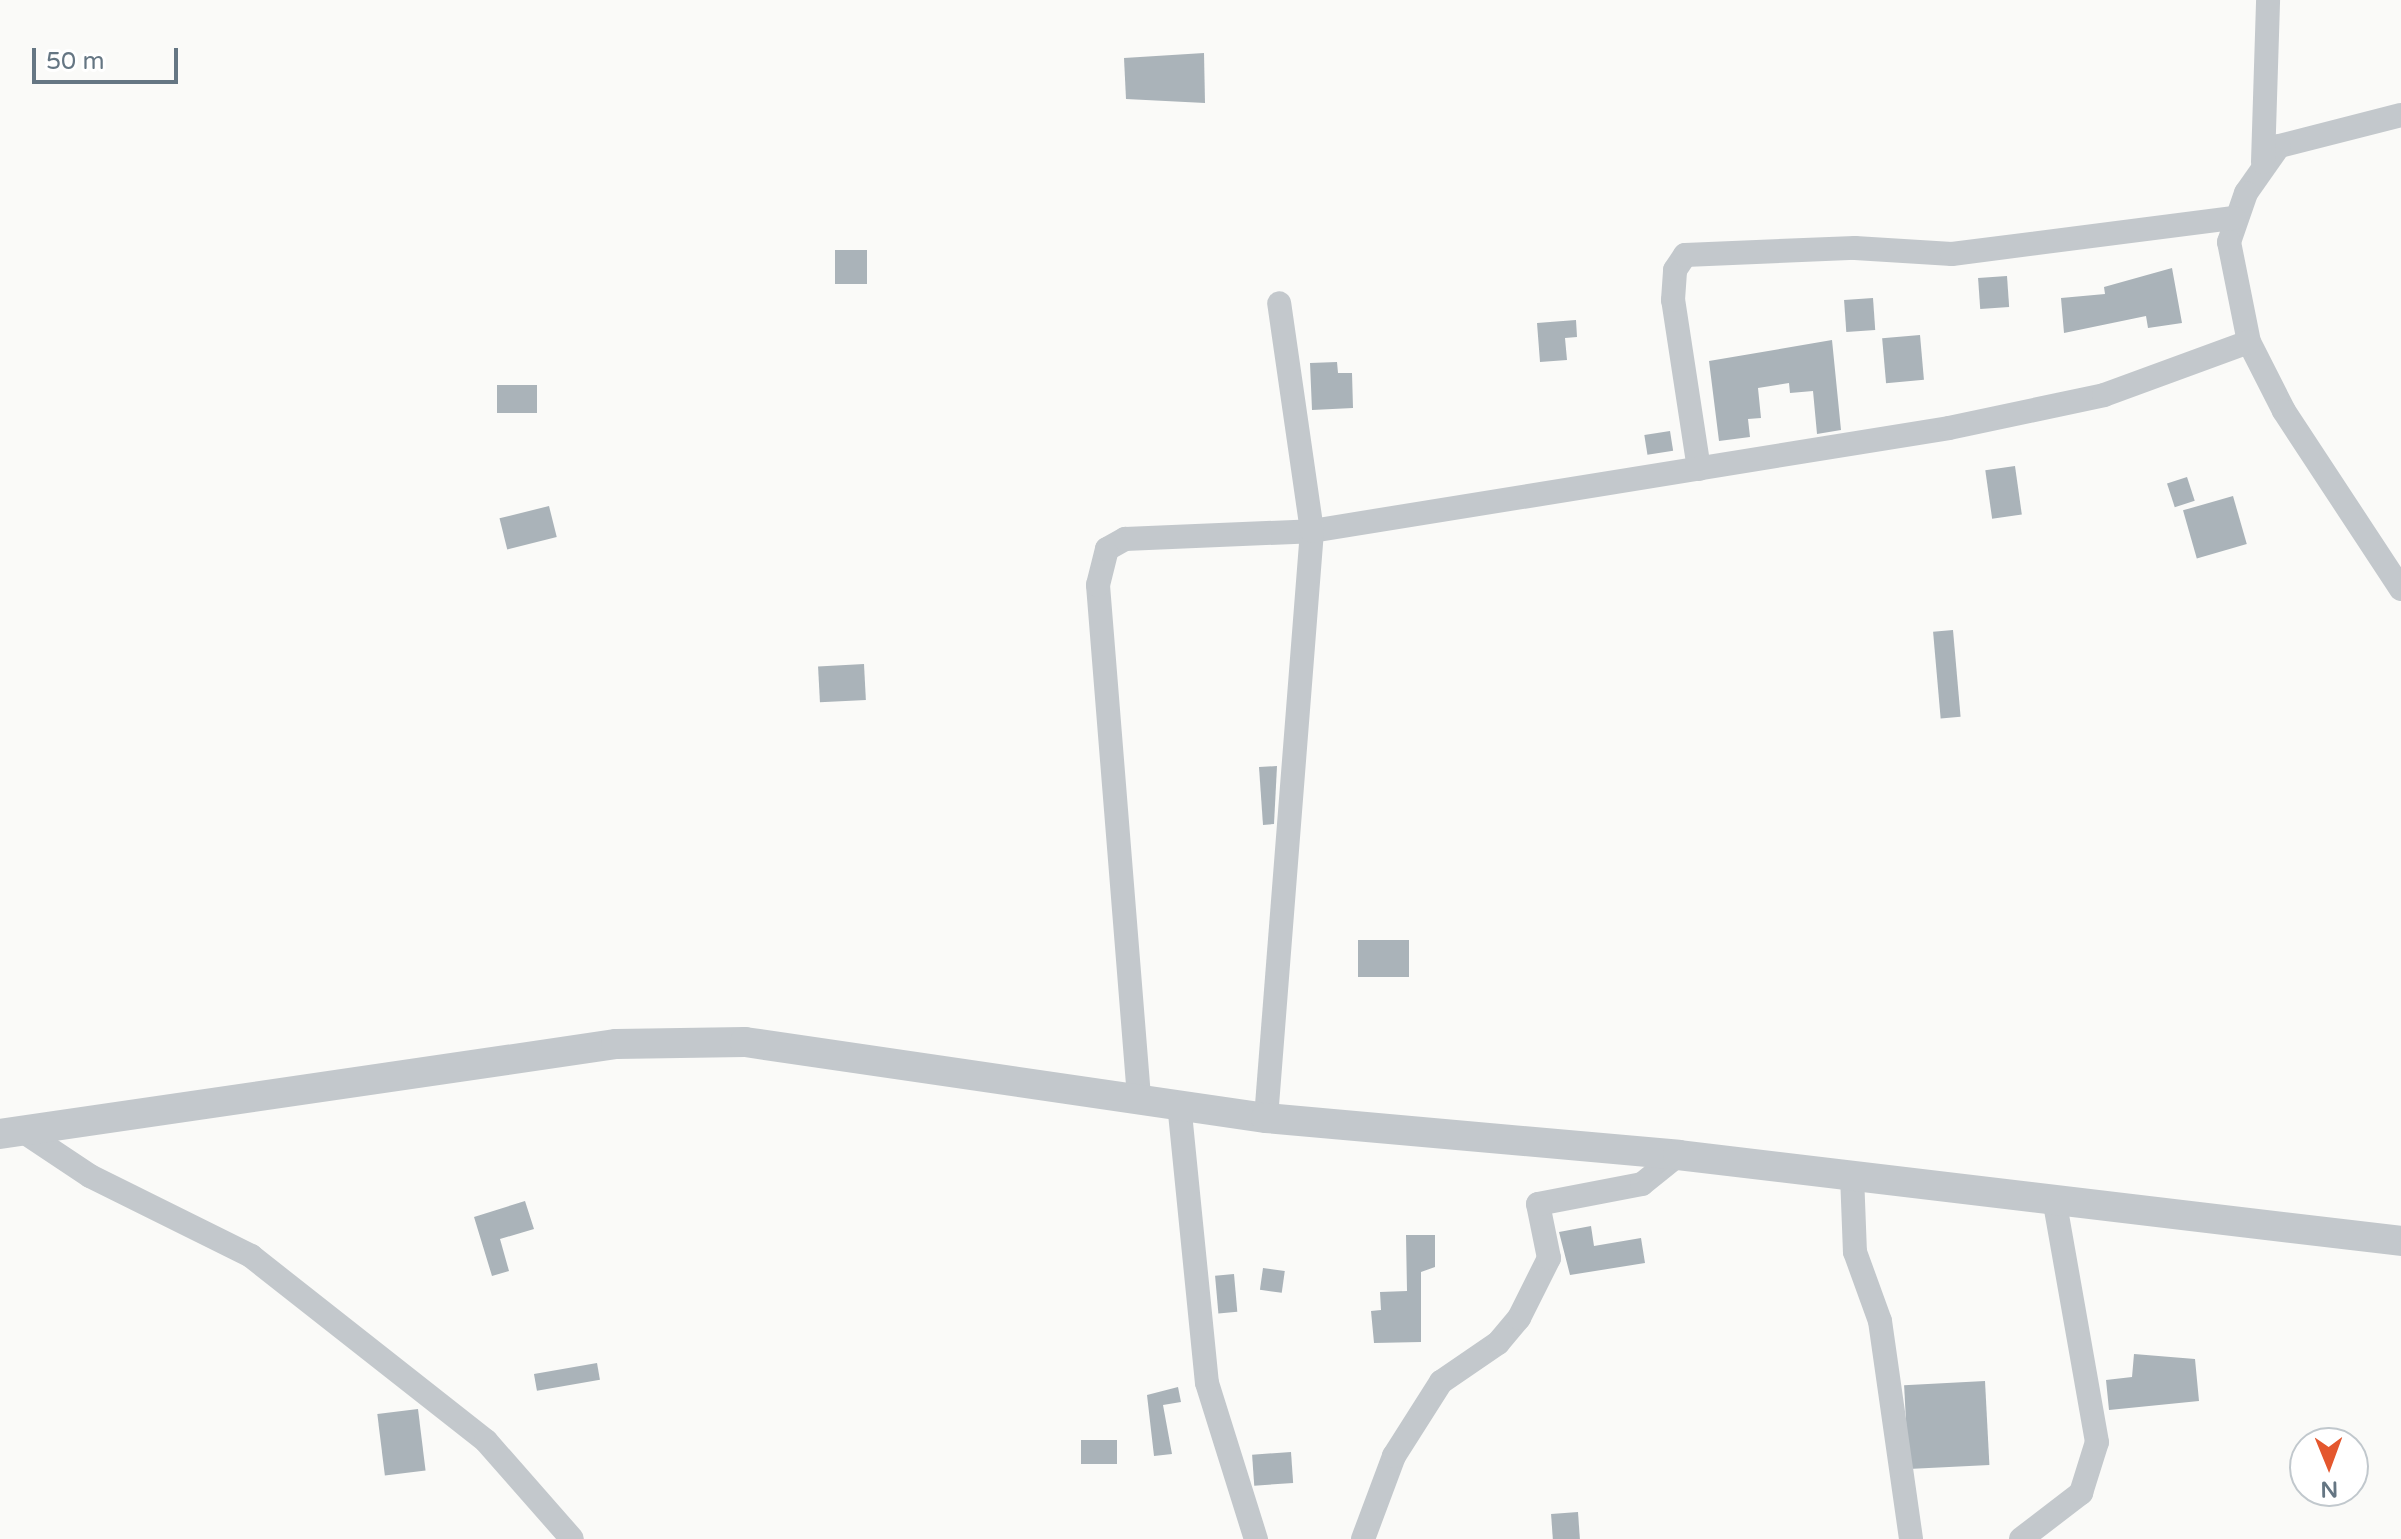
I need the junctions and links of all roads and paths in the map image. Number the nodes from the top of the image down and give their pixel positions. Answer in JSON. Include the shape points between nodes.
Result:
{"nodes":[{"id":1,"x":2268,"y":0,"type":"edge"},
{"id":2,"x":2401,"y":115,"type":"edge"},
{"id":3,"x":2263,"y":162,"type":"junction"},
{"id":4,"x":2234,"y":218,"type":"junction"},
{"id":5,"x":1279,"y":303,"type":"dead end"},
{"id":6,"x":2249,"y":342,"type":"junction"},
{"id":7,"x":1699,"y":469,"type":"junction"},
{"id":8,"x":1312,"y":531,"type":"junction"},
{"id":9,"x":2401,"y":589,"type":"edge"},
{"id":10,"x":1139,"y":1097,"type":"junction"},
{"id":11,"x":1179,"y":1103,"type":"junction"},
{"id":12,"x":1266,"y":1118,"type":"junction"},
{"id":13,"x":10,"y":1132,"type":"edge"},
{"id":14,"x":1678,"y":1155,"type":"junction"},
{"id":15,"x":1852,"y":1175,"type":"junction"},
{"id":16,"x":2054,"y":1199,"type":"junction"},
{"id":17,"x":2401,"y":1241,"type":"edge"},
{"id":18,"x":572,"y":1539,"type":"edge"},
{"id":19,"x":1256,"y":1539,"type":"edge"},
{"id":20,"x":1363,"y":1539,"type":"edge"},
{"id":21,"x":1911,"y":1539,"type":"edge"},
{"id":22,"x":2021,"y":1539,"type":"edge"}],
"edges":[{"from":1,"to":3,"type":"street"},
{"from":2,"to":3,"type":"street","via":[[2300,138]]},
{"from":3,"to":4,"type":"street"},
{"from":4,"to":6,"type":"street","via":[[2229,242]]},
{"from":4,"to":7,"type":"street","via":[[1952,254],[1855,248],[1685,255],[1675,270],[1673,300]]},
{"from":5,"to":8,"type":"street"},
{"from":6,"to":7,"type":"street","via":[[2104,395]]},
{"from":6,"to":9,"type":"street","via":[[2284,411]]},
{"from":7,"to":8,"type":"street"},
{"from":8,"to":10,"type":"street","via":[[1125,539],[1099,564]]},
{"from":8,"to":12,"type":"street"},
{"from":10,"to":11,"type":"street"},
{"from":10,"to":13,"type":"street","via":[[745,1042],[616,1044]]},
{"from":11,"to":12,"type":"street"},
{"from":11,"to":19,"type":"street","via":[[1207,1383]]},
{"from":12,"to":14,"type":"street"},
{"from":13,"to":18,"type":"street","via":[[251,1256],[486,1441]]},
{"from":14,"to":15,"type":"street"},
{"from":14,"to":20,"type":"street","via":[[1642,1184],[1538,1204],[1549,1258],[1519,1318],[1498,1343],[1441,1382],[1394,1456]]},
{"from":15,"to":16,"type":"street"},
{"from":15,"to":21,"type":"street","via":[[1855,1252],[1880,1321]]},
{"from":16,"to":17,"type":"street"},
{"from":16,"to":22,"type":"street","via":[[2097,1442],[2081,1493]]}]}
